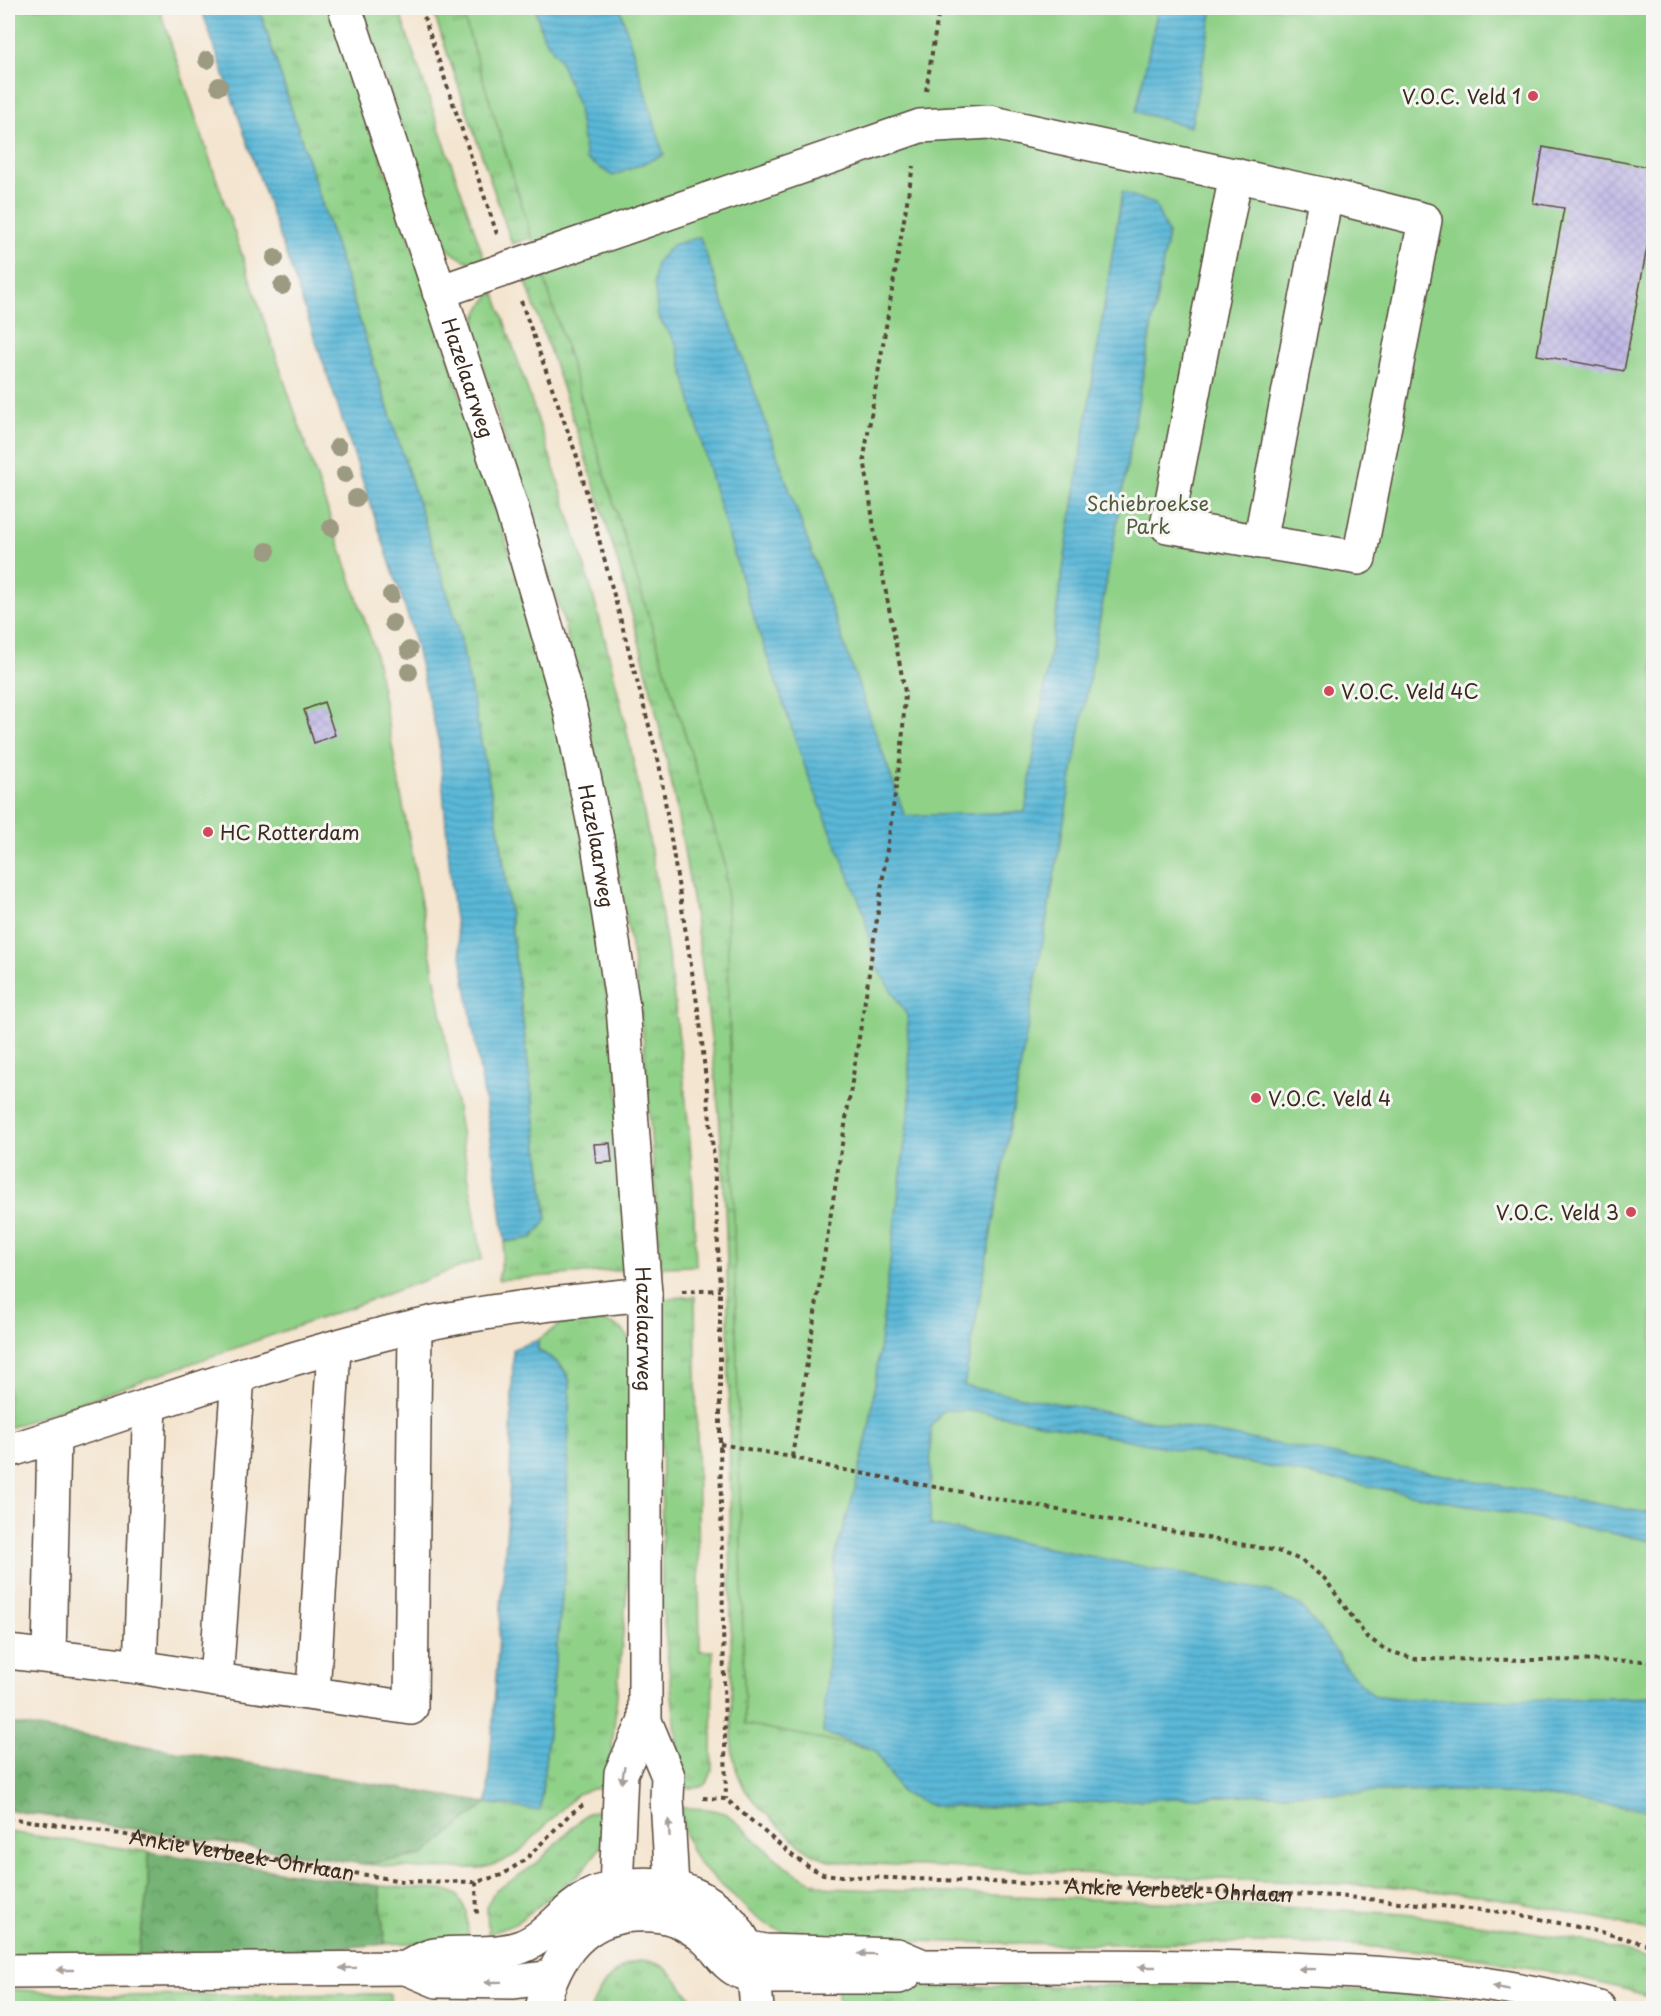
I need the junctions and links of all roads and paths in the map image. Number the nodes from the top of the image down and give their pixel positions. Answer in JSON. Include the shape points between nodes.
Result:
{"nodes":[{"id":1,"x":345,"y":8,"type":"edge"},
{"id":2,"x":939,"y":8,"type":"edge"},
{"id":3,"x":920,"y":126,"type":"junction"},
{"id":4,"x":1236,"y":175,"type":"junction"},
{"id":5,"x":1326,"y":195,"type":"junction"},
{"id":6,"x":439,"y":292,"type":"junction"},
{"id":7,"x":1260,"y":542,"type":"junction"},
{"id":8,"x":645,"y":1294,"type":"junction"},
{"id":9,"x":415,"y":1326,"type":"junction"},
{"id":10,"x":334,"y":1348,"type":"junction"},
{"id":11,"x":238,"y":1376,"type":"junction"},
{"id":12,"x":150,"y":1404,"type":"junction"},
{"id":13,"x":54,"y":1437,"type":"junction"},
{"id":14,"x":720,"y":1444,"type":"dead end"},
{"id":15,"x":8,"y":1451,"type":"edge"},
{"id":16,"x":792,"y":1457,"type":"junction"},
{"id":17,"x":8,"y":1652,"type":"edge"},
{"id":18,"x":49,"y":1656,"type":"junction"},
{"id":19,"x":1653,"y":1661,"type":"edge"},
{"id":20,"x":140,"y":1667,"type":"junction"},
{"id":21,"x":216,"y":1680,"type":"junction"},
{"id":22,"x":724,"y":1680,"type":"dead end"},
{"id":23,"x":313,"y":1694,"type":"junction"},
{"id":24,"x":645,"y":1721,"type":"junction"},
{"id":25,"x":8,"y":1818,"type":"edge"},
{"id":26,"x":476,"y":1882,"type":"dead end"},
{"id":27,"x":672,"y":1886,"type":"junction"},
{"id":28,"x":614,"y":1902,"type":"junction"},
{"id":29,"x":1653,"y":1946,"type":"edge"},
{"id":30,"x":750,"y":1961,"type":"junction"},
{"id":31,"x":406,"y":1968,"type":"junction"},
{"id":32,"x":8,"y":1971,"type":"edge"},
{"id":33,"x":552,"y":1977,"type":"junction"},
{"id":34,"x":542,"y":2008,"type":"edge"},
{"id":35,"x":756,"y":2008,"type":"edge"},
{"id":36,"x":1599,"y":2008,"type":"edge"}],
"edges":[{"from":1,"to":6,"type":"main road","name":"Hazelaarweg"},
{"from":2,"to":3,"type":"path"},
{"from":3,"to":4,"type":"main road","via":[[989,122]]},
{"from":3,"to":6,"type":"main road"},
{"from":3,"to":16,"type":"path","via":[[864,457],[905,692],[902,746]]},
{"from":4,"to":5,"type":"main road"},
{"from":4,"to":7,"type":"main road","via":[[1167,526]]},
{"from":5,"to":7,"type":"main road"},
{"from":5,"to":7,"type":"main road","via":[[1425,220],[1359,558]]},
{"from":6,"to":8,"type":"main road","name":"Hazelaarweg","via":[[512,509],[570,709],[598,844],[623,1007]]},
{"from":8,"to":9,"type":"main road","via":[[540,1305]]},
{"from":8,"to":24,"type":"main road","name":"Hazelaarweg"},
{"from":9,"to":10,"type":"main road"},
{"from":9,"to":23,"type":"main road","via":[[411,1708]]},
{"from":10,"to":11,"type":"main road"},
{"from":10,"to":23,"type":"main road"},
{"from":11,"to":12,"type":"main road"},
{"from":11,"to":21,"type":"main road"},
{"from":12,"to":13,"type":"main road"},
{"from":12,"to":20,"type":"main road"},
{"from":13,"to":15,"type":"main road"},
{"from":13,"to":18,"type":"main road"},
{"from":14,"to":16,"type":"path"},
{"from":16,"to":19,"type":"path","via":[[1276,1551],[1301,1560],[1325,1579],[1366,1636],[1386,1650],[1415,1659]]},
{"from":17,"to":18,"type":"main road"},
{"from":18,"to":20,"type":"main road"},
{"from":20,"to":21,"type":"main road"},
{"from":21,"to":23,"type":"main road"},
{"from":22,"to":29,"type":"path","name":"Ankie Verbeek-Ohrlaan","via":[[726,1798],[793,1856],[824,1874],[1337,1896],[1512,1913]]},
{"from":27,"to":24,"type":"main road","name":"Hazelaarweg","one_way":true,"via":[[668,1776]]},
{"from":24,"to":28,"type":"main road","name":"Hazelaarweg","one_way":true,"via":[[621,1773]]},
{"from":25,"to":26,"type":"path","name":"Ankie Verbeek-Ohrlaan","via":[[402,1881]]},
{"from":27,"to":28,"type":"main road","via":[[640,1884]]},
{"from":27,"to":30,"type":"main road","via":[[700,1896],[720,1912],[735,1927]]},
{"from":28,"to":30,"type":"main road","via":[[693,1929],[741,1972]]},
{"from":28,"to":31,"type":"main road","via":[[591,1894],[523,1946],[490,1953],[434,1955]]},
{"from":28,"to":33,"type":"main road","via":[[568,1948]]},
{"from":30,"to":35,"type":"main road"},
{"from":36,"to":30,"type":"main road","one_way":true,"via":[[1446,1978],[1320,1970],[923,1966],[897,1955],[765,1951]]},
{"from":31,"to":32,"type":"main road","one_way":true},
{"from":33,"to":31,"type":"main road","one_way":true,"via":[[514,1982],[437,1981]]},
{"from":33,"to":34,"type":"main road"}]}
